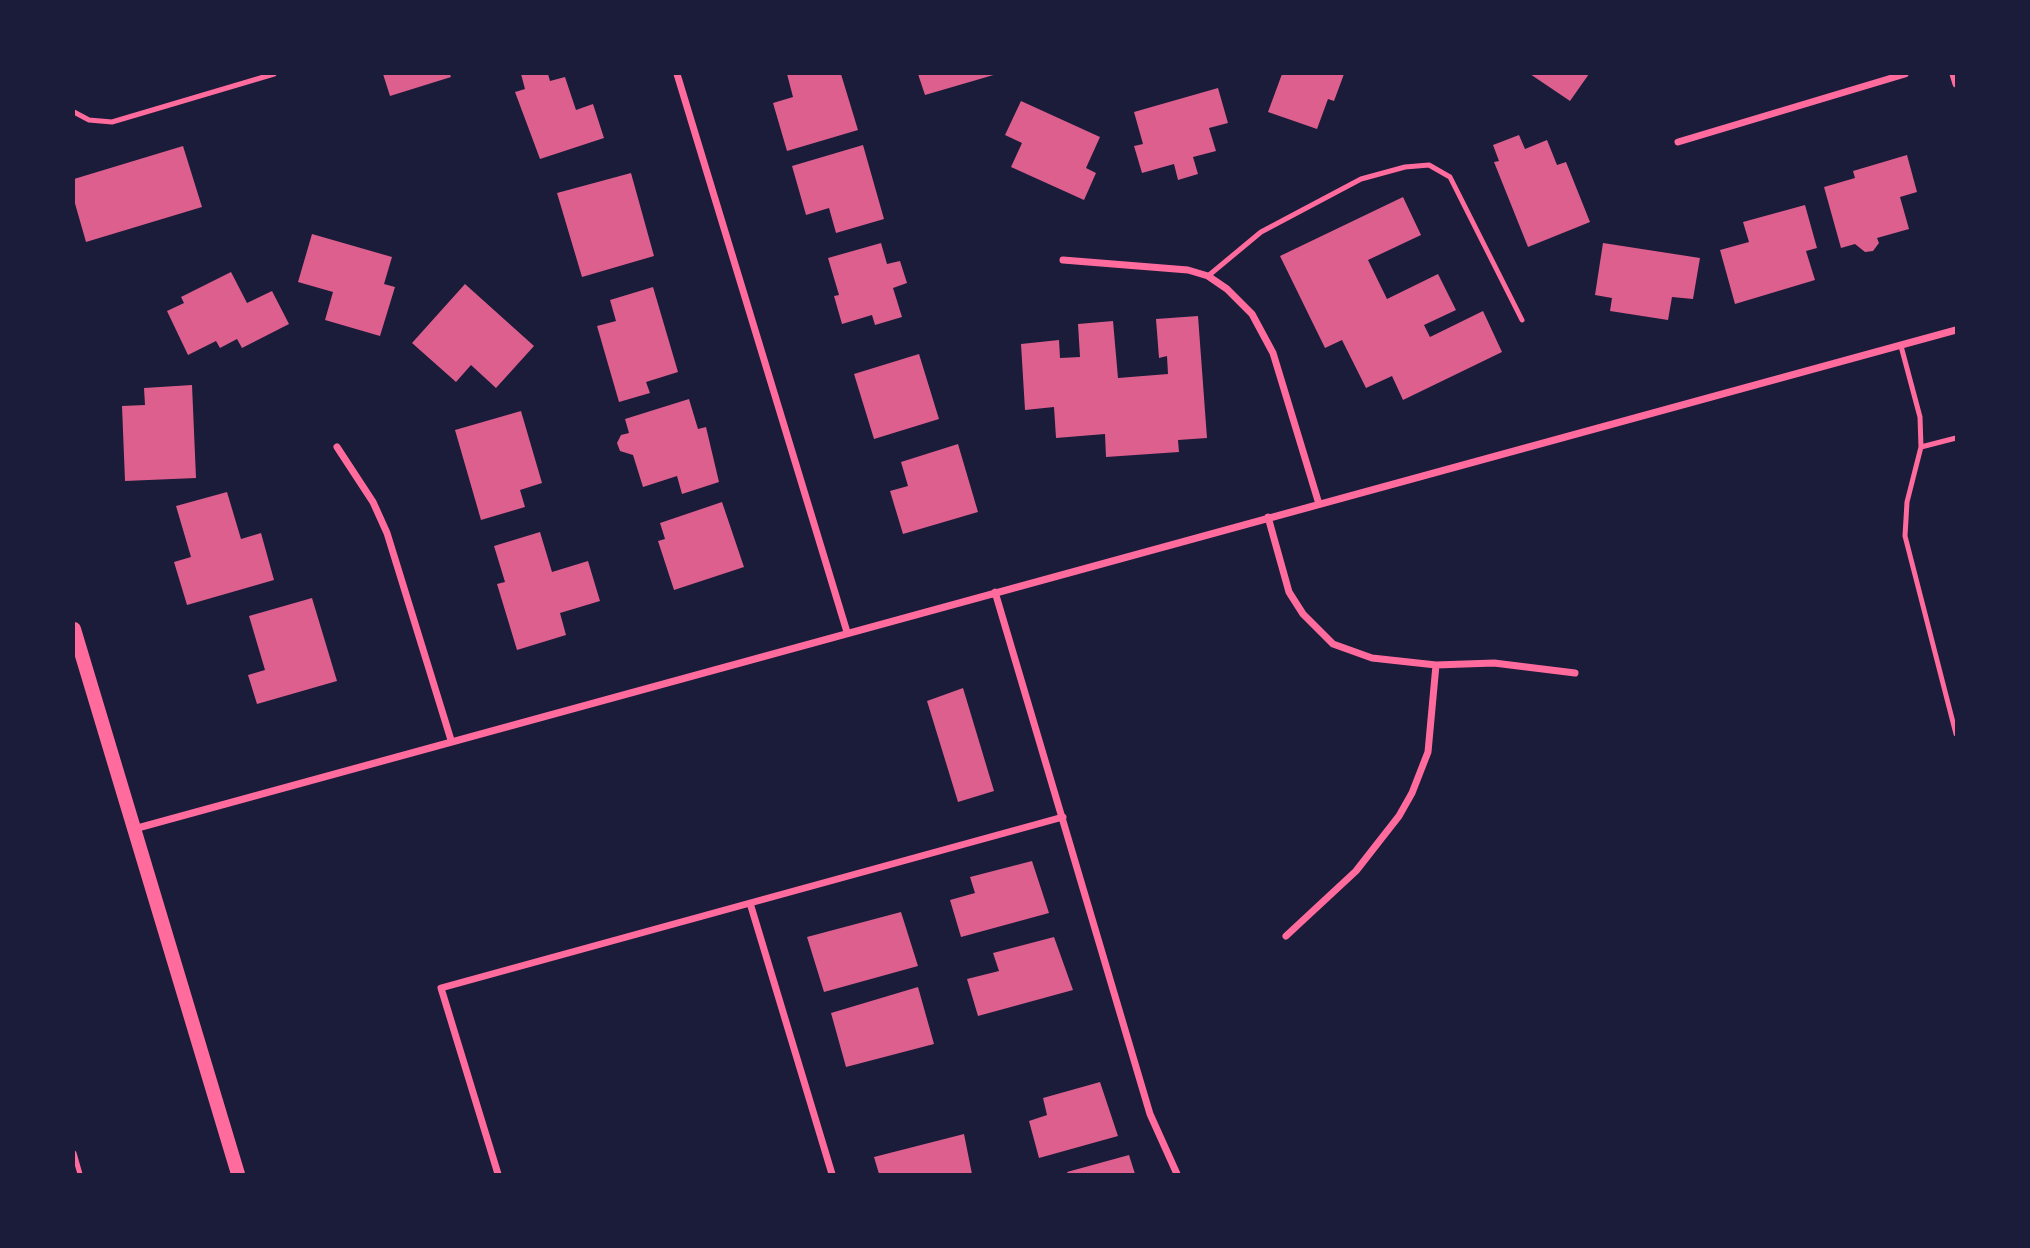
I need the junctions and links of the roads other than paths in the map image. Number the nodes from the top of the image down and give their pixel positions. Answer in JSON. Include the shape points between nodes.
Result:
{"nodes":[{"id":1,"x":274,"y":74,"type":"edge"},
{"id":2,"x":677,"y":74,"type":"edge"},
{"id":3,"x":1905,"y":74,"type":"edge"},
{"id":4,"x":1953,"y":74,"type":"edge"},
{"id":5,"x":1956,"y":84,"type":"edge"},
{"id":6,"x":74,"y":112,"type":"edge"},
{"id":7,"x":1678,"y":142,"type":"dead end"},
{"id":8,"x":1063,"y":260,"type":"dead end"},
{"id":9,"x":1208,"y":276,"type":"junction"},
{"id":10,"x":1522,"y":320,"type":"dead end"},
{"id":11,"x":1956,"y":330,"type":"edge"},
{"id":12,"x":1901,"y":346,"type":"junction"},
{"id":13,"x":1956,"y":438,"type":"edge"},
{"id":14,"x":337,"y":447,"type":"dead end"},
{"id":15,"x":1922,"y":447,"type":"junction"},
{"id":16,"x":1319,"y":504,"type":"junction"},
{"id":17,"x":1268,"y":517,"type":"junction"},
{"id":18,"x":995,"y":592,"type":"junction"},
{"id":19,"x":74,"y":629,"type":"edge"},
{"id":20,"x":847,"y":632,"type":"junction"},
{"id":21,"x":1436,"y":665,"type":"junction"},
{"id":22,"x":1575,"y":673,"type":"dead end"},
{"id":23,"x":1956,"y":734,"type":"edge"},
{"id":24,"x":451,"y":740,"type":"junction"},
{"id":25,"x":1063,"y":817,"type":"junction"},
{"id":26,"x":134,"y":830,"type":"junction"},
{"id":27,"x":750,"y":903,"type":"junction"},
{"id":28,"x":1286,"y":936,"type":"dead end"},
{"id":29,"x":74,"y":1153,"type":"edge"},
{"id":30,"x":80,"y":1174,"type":"edge"},
{"id":31,"x":238,"y":1174,"type":"edge"},
{"id":32,"x":498,"y":1174,"type":"edge"},
{"id":33,"x":832,"y":1174,"type":"edge"},
{"id":34,"x":1177,"y":1174,"type":"edge"}],
"edges":[{"from":1,"to":6,"type":"lane","via":[[112,122],[89,120]]},
{"from":2,"to":20,"type":"street"},
{"from":3,"to":7,"type":"street"},
{"from":4,"to":5,"type":"street"},
{"from":8,"to":9,"type":"street","via":[[1188,270]]},
{"from":9,"to":10,"type":"lane","via":[[1261,232],[1361,179],[1429,165],[1450,177]]},
{"from":9,"to":16,"type":"street","via":[[1252,314],[1273,353]]},
{"from":11,"to":12,"type":"street"},
{"from":12,"to":15,"type":"lane","via":[[1920,416]]},
{"from":12,"to":16,"type":"street"},
{"from":13,"to":15,"type":"lane"},
{"from":14,"to":24,"type":"street","via":[[387,533]]},
{"from":15,"to":23,"type":"lane","via":[[1907,502],[1905,536]]},
{"from":16,"to":17,"type":"street"},
{"from":17,"to":18,"type":"street"},
{"from":17,"to":21,"type":"street","via":[[1289,592],[1320,633],[1349,652]]},
{"from":18,"to":20,"type":"street"},
{"from":18,"to":25,"type":"street"},
{"from":19,"to":26,"type":"main road"},
{"from":20,"to":24,"type":"street"},
{"from":21,"to":22,"type":"street","via":[[1494,663]]},
{"from":21,"to":28,"type":"street","via":[[1428,752],[1406,805],[1356,871]]},
{"from":24,"to":26,"type":"street"},
{"from":25,"to":27,"type":"street"},
{"from":25,"to":34,"type":"street","via":[[1150,1114]]},
{"from":26,"to":31,"type":"main road"},
{"from":27,"to":32,"type":"street","via":[[441,988]]},
{"from":27,"to":33,"type":"street"},
{"from":29,"to":30,"type":"lane"}]}
